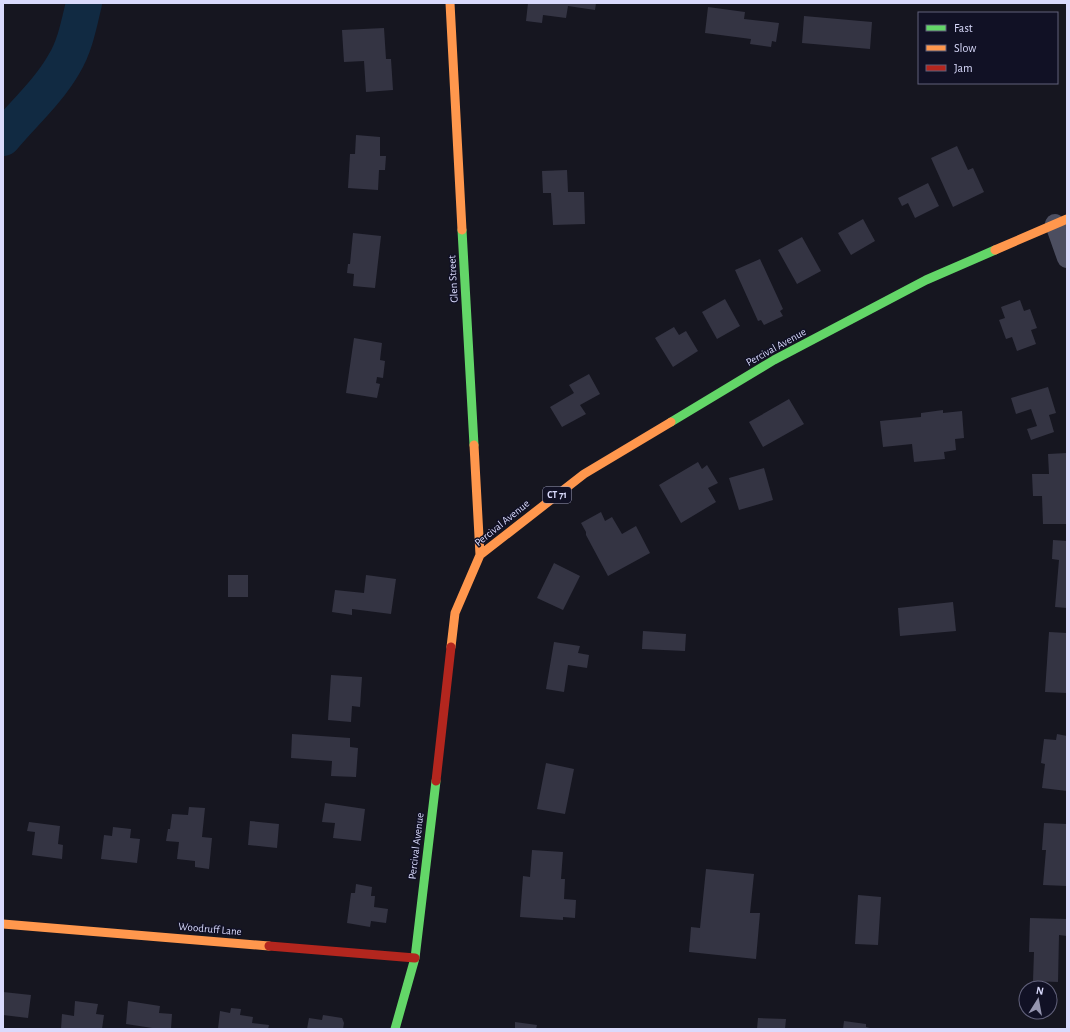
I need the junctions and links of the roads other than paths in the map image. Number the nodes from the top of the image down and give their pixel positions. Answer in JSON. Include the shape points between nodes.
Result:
{"nodes":[{"id":1,"x":450,"y":3,"type":"edge"},
{"id":2,"x":1061,"y":222,"type":"edge"},
{"id":3,"x":1067,"y":258,"type":"edge"},
{"id":4,"x":480,"y":555,"type":"junction"},
{"id":5,"x":3,"y":924,"type":"edge"},
{"id":6,"x":415,"y":958,"type":"junction"},
{"id":7,"x":395,"y":1029,"type":"edge"}],
"edges":[{"from":1,"to":4,"type":"main road","name":"Glen Street"},
{"from":2,"to":3,"type":"street"},
{"from":2,"to":4,"type":"main road","name":"Percival Avenue","number":"CT 71","via":[[926,280],[774,360],[584,474]]},
{"from":4,"to":6,"type":"main road","name":"Percival Avenue","number":"CT 71","via":[[455,613]]},
{"from":5,"to":6,"type":"main road","name":"Woodruff Lane"},
{"from":6,"to":7,"type":"main road","name":"Percival Avenue","number":"CT 71"}]}
